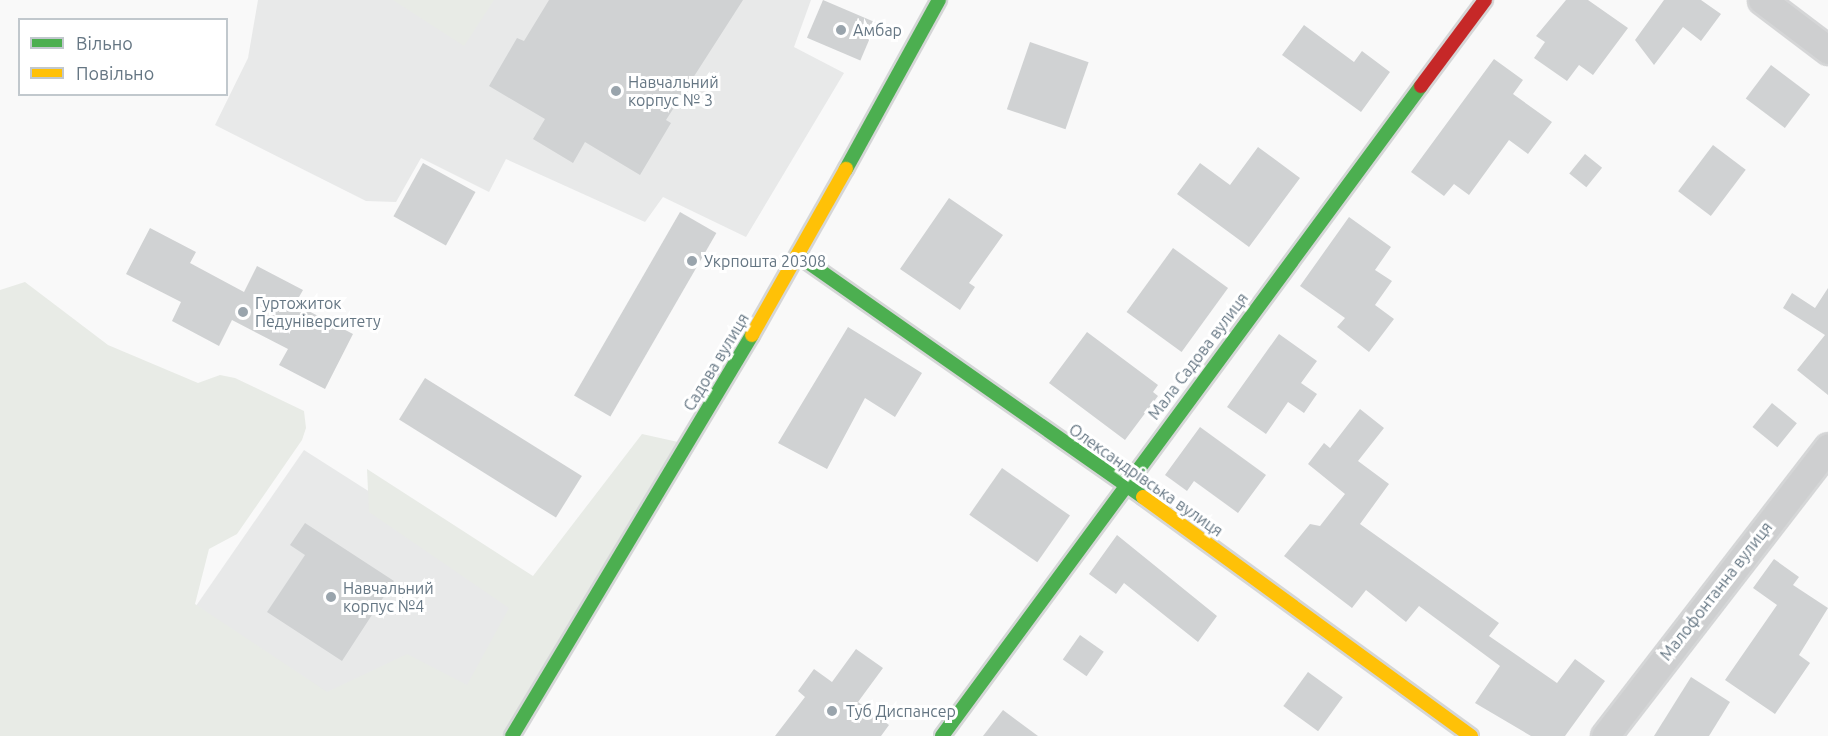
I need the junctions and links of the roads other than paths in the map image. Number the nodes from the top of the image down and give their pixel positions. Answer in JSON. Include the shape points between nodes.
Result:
{"nodes":[{"id":1,"x":939,"y":0,"type":"edge"},
{"id":2,"x":1485,"y":0,"type":"edge"},
{"id":3,"x":1762,"y":0,"type":"edge"},
{"id":4,"x":1828,"y":50,"type":"edge"},
{"id":5,"x":799,"y":256,"type":"junction"},
{"id":6,"x":1828,"y":447,"type":"edge"},
{"id":7,"x":1124,"y":483,"type":"junction"},
{"id":8,"x":512,"y":736,"type":"edge"},
{"id":9,"x":942,"y":736,"type":"edge"},
{"id":10,"x":1471,"y":736,"type":"edge"},
{"id":11,"x":1605,"y":736,"type":"edge"}],
"edges":[{"from":1,"to":5,"type":"street","name":"Садова вулиця"},
{"from":2,"to":7,"type":"street","name":"Мала Садова вулиця"},
{"from":3,"to":4,"type":"street"},
{"from":5,"to":7,"type":"street","name":"Олександрівська вулиця"},
{"from":5,"to":8,"type":"street","name":"Садова вулиця"},
{"from":6,"to":11,"type":"street","name":"Малофонтанна вулиця"},
{"from":7,"to":9,"type":"street","name":"Мала Садова вулиця"},
{"from":7,"to":10,"type":"street","name":"Олександрівська вулиця"}]}
